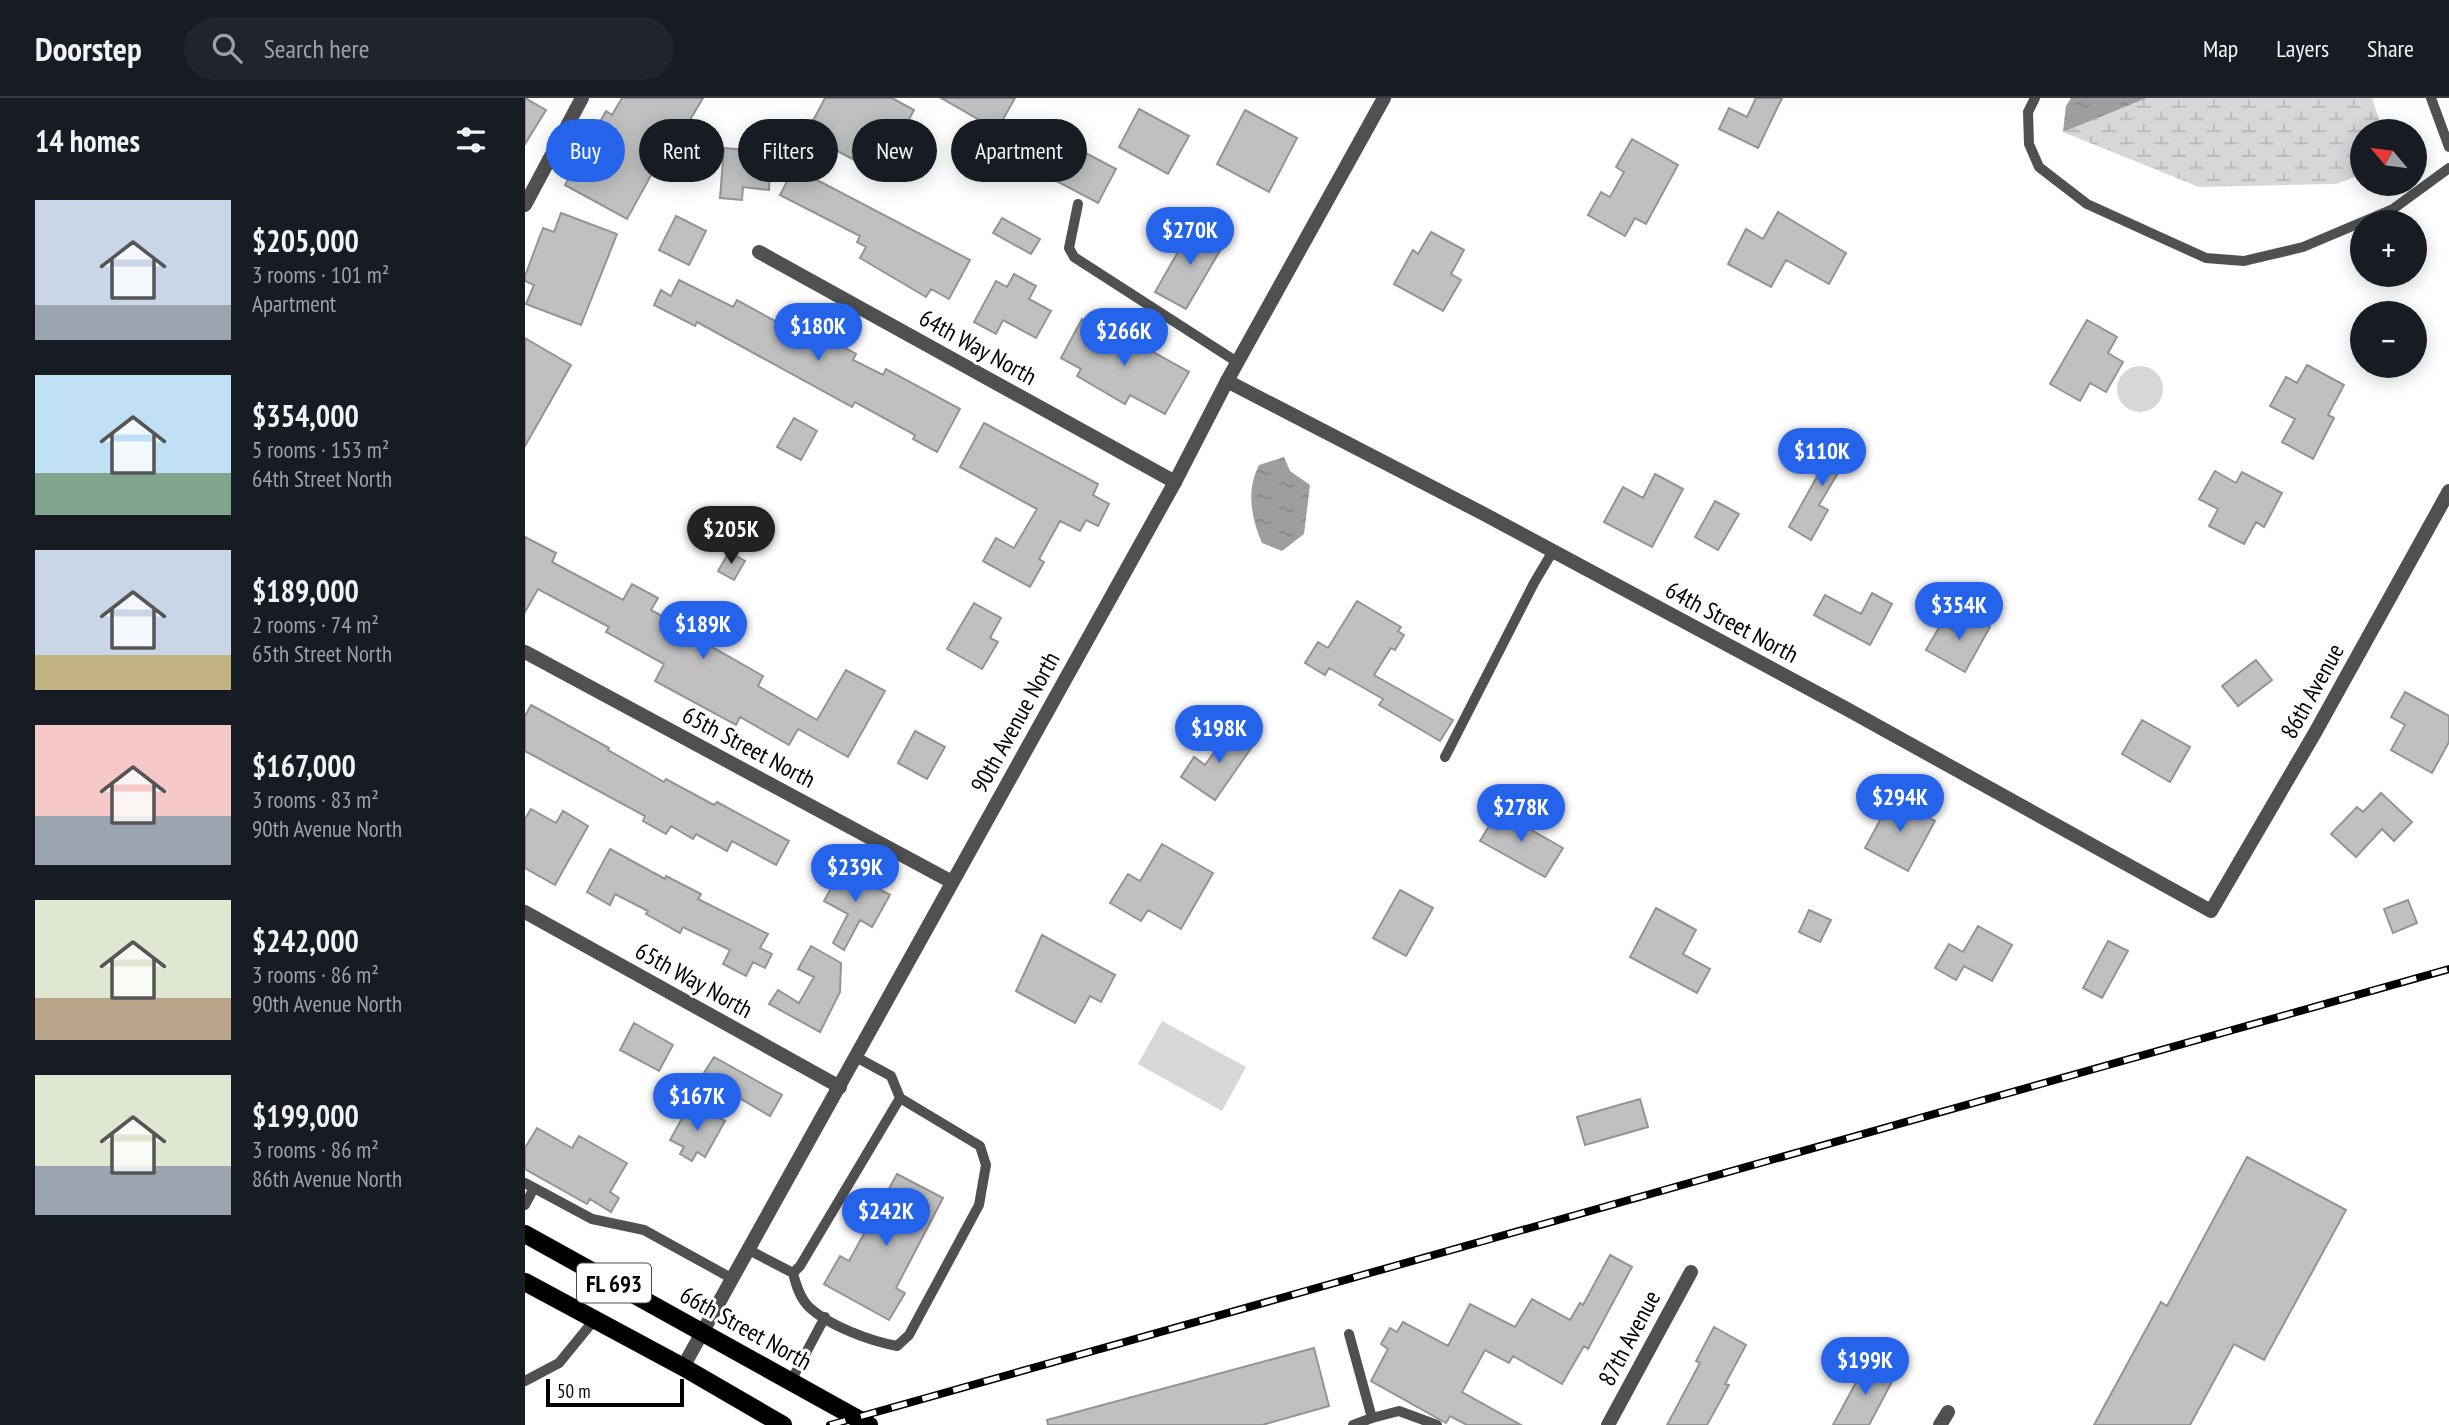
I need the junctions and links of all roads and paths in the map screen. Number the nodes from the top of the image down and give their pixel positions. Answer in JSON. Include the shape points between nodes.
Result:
{"nodes":[{"id":1,"x":582,"y":98,"type":"edge"},
{"id":2,"x":1384,"y":98,"type":"edge"},
{"id":3,"x":2035,"y":98,"type":"edge"},
{"id":4,"x":2431,"y":98,"type":"edge"},
{"id":5,"x":2449,"y":147,"type":"edge"},
{"id":6,"x":2449,"y":168,"type":"edge"},
{"id":7,"x":525,"y":205,"type":"edge"},
{"id":8,"x":1078,"y":205,"type":"dead end"},
{"id":9,"x":759,"y":252,"type":"dead end"},
{"id":10,"x":1237,"y":362,"type":"junction"},
{"id":11,"x":1227,"y":381,"type":"junction"},
{"id":12,"x":1175,"y":482,"type":"junction"},
{"id":13,"x":2449,"y":491,"type":"edge"},
{"id":14,"x":1553,"y":551,"type":"junction"},
{"id":15,"x":525,"y":652,"type":"edge"},
{"id":16,"x":1445,"y":757,"type":"dead end"},
{"id":17,"x":952,"y":882,"type":"junction"},
{"id":18,"x":2211,"y":911,"type":"joint"},
{"id":19,"x":525,"y":912,"type":"edge"},
{"id":20,"x":856,"y":1057,"type":"junction"},
{"id":21,"x":840,"y":1087,"type":"junction"},
{"id":22,"x":900,"y":1098,"type":"junction"},
{"id":23,"x":529,"y":1185,"type":"edge"},
{"id":24,"x":525,"y":1205,"type":"edge"},
{"id":25,"x":525,"y":1234,"type":"edge"},
{"id":26,"x":749,"y":1250,"type":"junction"},
{"id":27,"x":1691,"y":1272,"type":"dead end"},
{"id":28,"x":793,"y":1273,"type":"junction"},
{"id":29,"x":733,"y":1279,"type":"junction"},
{"id":30,"x":525,"y":1282,"type":"edge"},
{"id":31,"x":825,"y":1317,"type":"junction"},
{"id":32,"x":594,"y":1319,"type":"junction"},
{"id":33,"x":703,"y":1332,"type":"junction"},
{"id":34,"x":1349,"y":1334,"type":"dead end"},
{"id":35,"x":683,"y":1367,"type":"junction"},
{"id":36,"x":525,"y":1381,"type":"edge"},
{"id":37,"x":791,"y":1381,"type":"junction"},
{"id":38,"x":1948,"y":1412,"type":"dead end"},
{"id":39,"x":1372,"y":1418,"type":"junction"},
{"id":40,"x":783,"y":1425,"type":"edge"},
{"id":41,"x":869,"y":1425,"type":"edge"},
{"id":42,"x":1353,"y":1425,"type":"edge"},
{"id":43,"x":1437,"y":1425,"type":"edge"},
{"id":44,"x":1608,"y":1425,"type":"edge"},
{"id":45,"x":1940,"y":1425,"type":"edge"}],
"edges":[{"from":1,"to":7,"type":"street"},
{"from":2,"to":10,"type":"street","name":"90th Avenue North"},
{"from":3,"to":6,"type":"lane","via":[[2028,112],[2029,144],[2039,167],[2087,205],[2206,258],[2244,261],[2303,247],[2393,209]]},
{"from":4,"to":5,"type":"lane"},
{"from":8,"to":10,"type":"lane","via":[[1069,248],[1075,257]]},
{"from":9,"to":12,"type":"street","name":"64th Way North"},
{"from":10,"to":11,"type":"street","name":"90th Avenue North"},
{"from":11,"to":12,"type":"street","name":"90th Avenue North"},
{"from":11,"to":14,"type":"street","name":"64th Street North"},
{"from":12,"to":17,"type":"street","name":"90th Avenue North"},
{"from":13,"to":18,"type":"street","name":"86th Avenue"},
{"from":14,"to":16,"type":"lane"},
{"from":14,"to":18,"type":"street","name":"64th Street North"},
{"from":15,"to":17,"type":"street","name":"65th Street North"},
{"from":17,"to":20,"type":"street","name":"90th Avenue North"},
{"from":19,"to":21,"type":"street","name":"65th Way North"},
{"from":20,"to":21,"type":"street","name":"90th Avenue North"},
{"from":20,"to":22,"type":"lane","via":[[891,1076]]},
{"from":21,"to":26,"type":"street","name":"90th Avenue North"},
{"from":22,"to":28,"type":"lane"},
{"from":22,"to":31,"type":"lane","via":[[980,1146],[986,1165],[979,1205],[909,1335],[897,1346],[873,1342]]},
{"from":23,"to":24,"type":"lane"},
{"from":23,"to":29,"type":"lane","via":[[592,1219],[644,1230]]},
{"from":25,"to":33,"type":"main road","name":"66th Street North","number":"FL 693"},
{"from":26,"to":28,"type":"lane"},
{"from":26,"to":29,"type":"street","name":"90th Avenue North"},
{"from":27,"to":44,"type":"street","name":"87th Avenue"},
{"from":28,"to":31,"type":"lane","via":[[809,1308]]},
{"from":29,"to":33,"type":"street","name":"90th Avenue North"},
{"from":30,"to":32,"type":"main road","number":"FL 693"},
{"from":31,"to":37,"type":"lane"},
{"from":32,"to":35,"type":"main road","number":"FL 693"},
{"from":32,"to":36,"type":"lane","via":[[559,1363]]},
{"from":33,"to":35,"type":"street","name":"90th Avenue North"},
{"from":33,"to":37,"type":"main road","name":"66th Street North","number":"FL 693"},
{"from":34,"to":39,"type":"lane"},
{"from":35,"to":40,"type":"main road","number":"FL 693"},
{"from":37,"to":41,"type":"main road","name":"66th Street North","number":"FL 693"},
{"from":38,"to":45,"type":"street"},
{"from":39,"to":42,"type":"lane"},
{"from":39,"to":43,"type":"lane","via":[[1399,1411]]}]}
